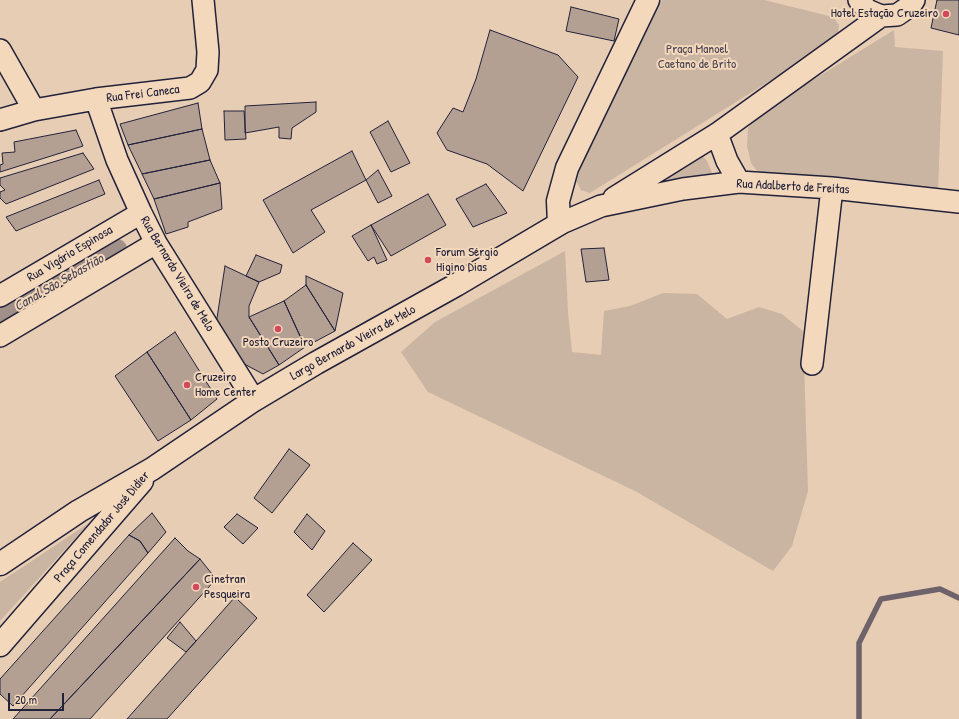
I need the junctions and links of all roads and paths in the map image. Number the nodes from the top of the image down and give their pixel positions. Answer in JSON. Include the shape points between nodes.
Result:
{"nodes":[{"id":1,"x":203,"y":0,"type":"edge"},
{"id":2,"x":648,"y":0,"type":"edge"},
{"id":3,"x":859,"y":0,"type":"edge"},
{"id":4,"x":914,"y":0,"type":"edge"},
{"id":5,"x":881,"y":16,"type":"junction"},
{"id":6,"x":0,"y":50,"type":"edge"},
{"id":7,"x":96,"y":99,"type":"junction"},
{"id":8,"x":34,"y":110,"type":"junction"},
{"id":9,"x":0,"y":120,"type":"edge"},
{"id":10,"x":717,"y":134,"type":"junction"},
{"id":11,"x":739,"y":182,"type":"junction"},
{"id":12,"x":832,"y":188,"type":"junction"},
{"id":13,"x":959,"y":202,"type":"edge"},
{"id":14,"x":601,"y":206,"type":"junction"},
{"id":15,"x":141,"y":212,"type":"junction"},
{"id":16,"x":559,"y":224,"type":"junction"},
{"id":17,"x":156,"y":243,"type":"junction"},
{"id":18,"x":0,"y":296,"type":"edge"},
{"id":19,"x":0,"y":336,"type":"edge"},
{"id":20,"x":812,"y":364,"type":"dead end"},
{"id":21,"x":254,"y":400,"type":"junction"},
{"id":22,"x":152,"y":469,"type":"junction"},
{"id":23,"x":0,"y":564,"type":"edge"},
{"id":24,"x":0,"y":646,"type":"edge"}],
"edges":[{"from":1,"to":7,"type":"street","name":"Rua Frei Caneca","via":[[208,52],[207,70],[200,82],[190,88]]},
{"from":2,"to":16,"type":"main road","via":[[567,168],[558,201]]},
{"from":3,"to":5,"type":"street","via":[[867,10]]},
{"from":4,"to":5,"type":"street","via":[[897,15]]},
{"from":5,"to":10,"type":"street"},
{"from":6,"to":8,"type":"street"},
{"from":7,"to":8,"type":"street"},
{"from":7,"to":15,"type":"street","name":"Rua Bernardo Vieira de Melo","via":[[117,160]]},
{"from":8,"to":9,"type":"street"},
{"from":10,"to":11,"type":"street","via":[[727,161]]},
{"from":10,"to":14,"type":"street"},
{"from":11,"to":12,"type":"street","name":"Rua Adalberto de Freitas"},
{"from":11,"to":14,"type":"street","name":"Rua Adalberto de Freitas","via":[[683,189]]},
{"from":12,"to":13,"type":"street","name":"Rua Adalberto de Freitas"},
{"from":12,"to":20,"type":"street"},
{"from":14,"to":16,"type":"street","name":"Rua Adalberto de Freitas"},
{"from":15,"to":17,"type":"street","name":"Rua Bernardo Vieira de Melo"},
{"from":15,"to":18,"type":"street","name":"Rua Vigário Espinosa"},
{"from":16,"to":21,"type":"main road","name":"Largo Bernardo Vieira de Melo"},
{"from":17,"to":19,"type":"street"},
{"from":17,"to":21,"type":"street","name":"Rua Bernardo Vieira de Melo"},
{"from":21,"to":22,"type":"main road","name":"Largo Bernardo Vieira de Melo"},
{"from":22,"to":23,"type":"main road","name":"Praça Comendador José Didier","via":[[79,511]]},
{"from":22,"to":24,"type":"main road","name":"Praça Comendador José Didier"}]}
